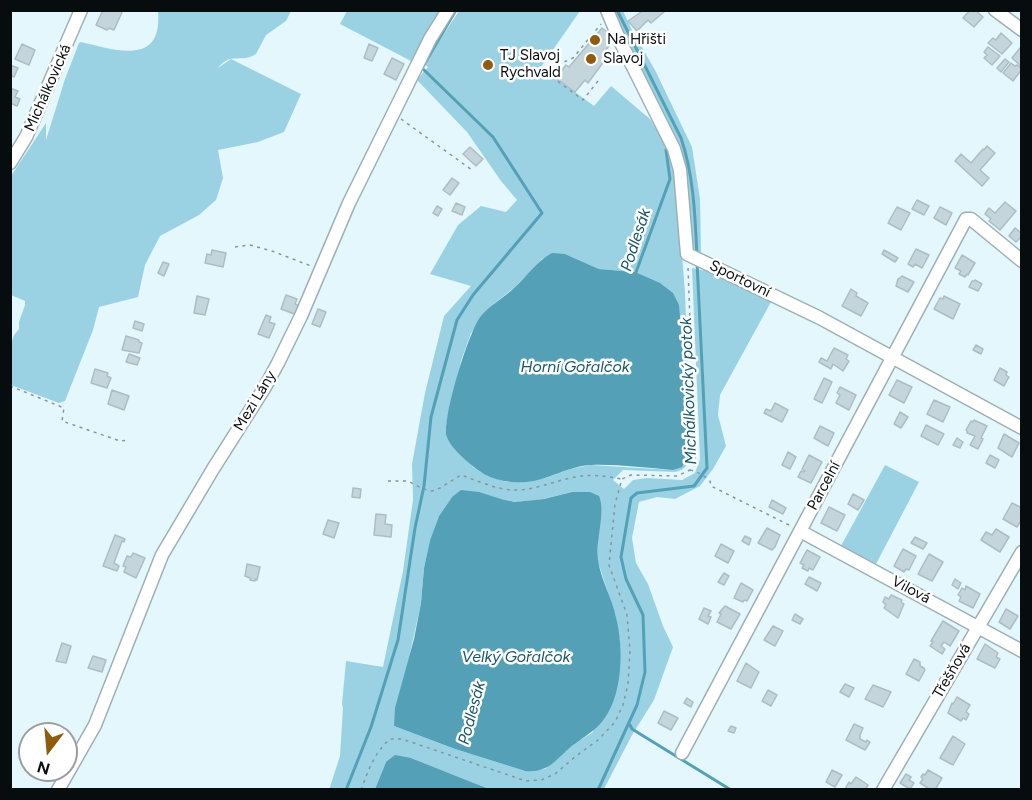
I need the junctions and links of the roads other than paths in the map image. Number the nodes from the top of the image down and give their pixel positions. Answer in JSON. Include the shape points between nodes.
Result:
{"nodes":[{"id":1,"x":81,"y":10,"type":"edge"},
{"id":2,"x":448,"y":10,"type":"edge"},
{"id":3,"x":995,"y":10,"type":"edge"},
{"id":4,"x":608,"y":12,"type":"edge"},
{"id":5,"x":1022,"y":30,"type":"edge"},
{"id":6,"x":10,"y":163,"type":"edge"},
{"id":7,"x":1022,"y":261,"type":"edge"},
{"id":8,"x":892,"y":358,"type":"junction"},
{"id":9,"x":1022,"y":428,"type":"edge"},
{"id":10,"x":800,"y":531,"type":"junction"},
{"id":11,"x":1022,"y":552,"type":"edge"},
{"id":12,"x":978,"y":626,"type":"junction"},
{"id":13,"x":1022,"y":651,"type":"edge"},
{"id":14,"x":682,"y":753,"type":"dead end"},
{"id":15,"x":58,"y":789,"type":"edge"},
{"id":16,"x":883,"y":789,"type":"edge"}],
"edges":[{"from":1,"to":6,"type":"street","name":"Michálkovická","via":[[35,118]]},
{"from":2,"to":15,"type":"street","name":"Mezi Lány","via":[[349,203],[301,316],[265,387],[162,555],[94,724]]},
{"from":3,"to":5,"type":"street"},
{"from":4,"to":8,"type":"street","name":"Sportovní","via":[[674,149],[694,257]]},
{"from":7,"to":8,"type":"street","name":"Parcelní","via":[[966,219]]},
{"from":8,"to":9,"type":"street","name":"Sportovní"},
{"from":8,"to":10,"type":"street","name":"Parcelní"},
{"from":10,"to":12,"type":"street","name":"Vilová"},
{"from":10,"to":14,"type":"street","name":"Parcelní"},
{"from":11,"to":12,"type":"street","name":"Třešňová"},
{"from":12,"to":13,"type":"street","name":"Vilová"},
{"from":12,"to":16,"type":"street","name":"Třešňová"}]}
